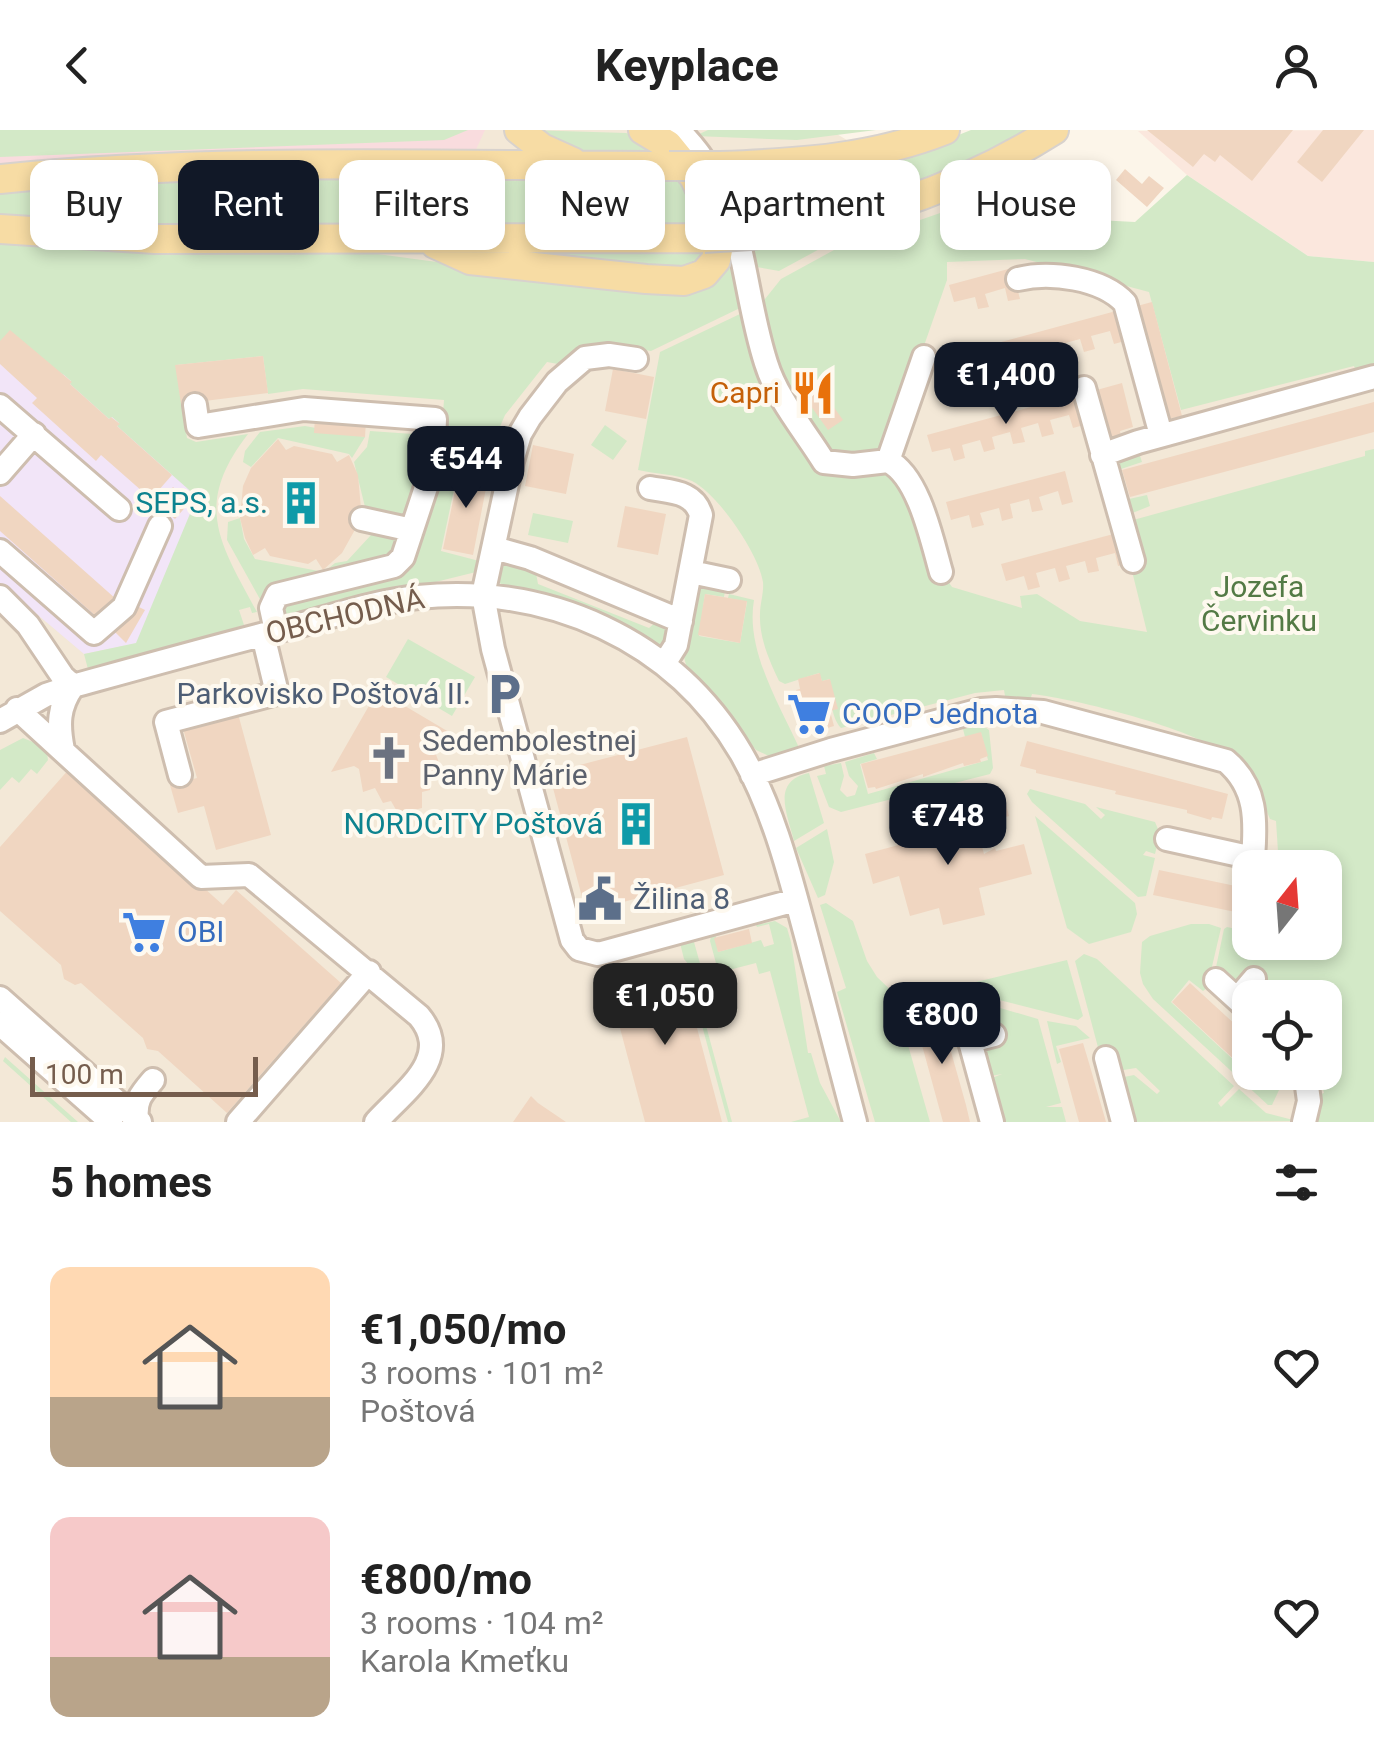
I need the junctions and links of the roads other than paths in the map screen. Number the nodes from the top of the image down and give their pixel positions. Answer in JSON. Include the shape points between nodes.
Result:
{"nodes":[{"id":1,"x":501,"y":130,"type":"edge"},
{"id":2,"x":519,"y":130,"type":"edge"},
{"id":3,"x":643,"y":130,"type":"edge"},
{"id":4,"x":678,"y":130,"type":"edge"},
{"id":5,"x":945,"y":130,"type":"edge"},
{"id":6,"x":1054,"y":130,"type":"edge"},
{"id":7,"x":478,"y":160,"type":"edge"},
{"id":8,"x":569,"y":160,"type":"edge"},
{"id":9,"x":339,"y":166,"type":"edge"},
{"id":10,"x":665,"y":166,"type":"edge"},
{"id":11,"x":0,"y":179,"type":"edge"},
{"id":12,"x":0,"y":230,"type":"edge"},
{"id":13,"x":339,"y":239,"type":"edge"},
{"id":14,"x":505,"y":239,"type":"edge"},
{"id":15,"x":449,"y":250,"type":"edge"},
{"id":16,"x":1018,"y":279,"type":"dead end"},
{"id":17,"x":924,"y":357,"type":"dead end"},
{"id":18,"x":636,"y":360,"type":"dead end"},
{"id":19,"x":1374,"y":377,"type":"edge"},
{"id":20,"x":1084,"y":388,"type":"dead end"},
{"id":21,"x":195,"y":405,"type":"dead end"},
{"id":22,"x":0,"y":406,"type":"edge"},
{"id":23,"x":34,"y":434,"type":"junction"},
{"id":24,"x":1161,"y":435,"type":"junction"},
{"id":25,"x":1102,"y":455,"type":"junction"},
{"id":26,"x":888,"y":461,"type":"junction"},
{"id":27,"x":0,"y":472,"type":"edge"},
{"id":28,"x":650,"y":488,"type":"dead end"},
{"id":29,"x":119,"y":509,"type":"dead end"},
{"id":30,"x":362,"y":518,"type":"dead end"},
{"id":31,"x":160,"y":526,"type":"dead end"},
{"id":32,"x":412,"y":530,"type":"junction"},
{"id":33,"x":494,"y":548,"type":"junction"},
{"id":34,"x":0,"y":551,"type":"edge"},
{"id":35,"x":1133,"y":560,"type":"dead end"},
{"id":36,"x":691,"y":572,"type":"junction"},
{"id":37,"x":941,"y":572,"type":"dead end"},
{"id":38,"x":729,"y":580,"type":"dead end"},
{"id":39,"x":483,"y":596,"type":"junction"},
{"id":40,"x":0,"y":597,"type":"edge"},
{"id":41,"x":681,"y":621,"type":"junction"},
{"id":42,"x":269,"y":633,"type":"junction"},
{"id":43,"x":42,"y":648,"type":"junction"},
{"id":44,"x":664,"y":664,"type":"junction"},
{"id":45,"x":73,"y":686,"type":"junction"},
{"id":46,"x":17,"y":711,"type":"edge"},
{"id":47,"x":62,"y":750,"type":"junction"},
{"id":48,"x":180,"y":775,"type":"dead end"},
{"id":49,"x":752,"y":775,"type":"junction"},
{"id":50,"x":1166,"y":839,"type":"dead end"},
{"id":51,"x":796,"y":900,"type":"junction"},
{"id":52,"x":370,"y":972,"type":"junction"},
{"id":53,"x":1216,"y":980,"type":"dead end"},
{"id":54,"x":1232,"y":994,"type":"edge"},
{"id":55,"x":0,"y":998,"type":"edge"},
{"id":56,"x":962,"y":1016,"type":"dead end"},
{"id":57,"x":0,"y":1024,"type":"edge"},
{"id":58,"x":994,"y":1035,"type":"dead end"},
{"id":59,"x":970,"y":1041,"type":"junction"},
{"id":60,"x":1135,"y":1072,"type":"dead end"},
{"id":61,"x":153,"y":1080,"type":"dead end"},
{"id":62,"x":1308,"y":1090,"type":"edge"},
{"id":63,"x":856,"y":1116,"type":"edge"},
{"id":64,"x":139,"y":1120,"type":"edge"},
{"id":65,"x":111,"y":1122,"type":"edge"},
{"id":66,"x":238,"y":1122,"type":"edge"},
{"id":67,"x":376,"y":1122,"type":"edge"},
{"id":68,"x":992,"y":1122,"type":"edge"},
{"id":69,"x":1124,"y":1122,"type":"edge"},
{"id":70,"x":1304,"y":1122,"type":"edge"}],
"edges":[{"from":1,"to":7,"type":"main road","via":[[498,143]]},
{"from":2,"to":8,"type":"main road"},
{"from":3,"to":15,"type":"main road","via":[[668,145],[694,177],[717,224],[720,245],[704,274],[684,281],[646,279],[470,260]]},
{"from":4,"to":26,"type":"street","via":[[734,220],[766,366],[824,462]]},
{"from":5,"to":10,"type":"main road","bridge":true,"via":[[810,162]]},
{"from":6,"to":14,"type":"main road","bridge":true,"via":[[907,201],[827,224],[704,238]]},
{"from":9,"to":11,"type":"main road","via":[[140,168]]},
{"from":12,"to":13,"type":"main road"},
{"from":16,"to":24,"type":"street","via":[[1057,277],[1118,296]]},
{"from":17,"to":26,"type":"street"},
{"from":18,"to":33,"type":"street","via":[[585,358],[546,396],[520,434]]},
{"from":19,"to":24,"type":"street"},
{"from":20,"to":25,"type":"street"},
{"from":21,"to":32,"type":"street","via":[[198,426],[304,409],[435,420],[433,466]]},
{"from":22,"to":23,"type":"street"},
{"from":23,"to":27,"type":"street"},
{"from":23,"to":29,"type":"street"},
{"from":24,"to":25,"type":"street"},
{"from":25,"to":35,"type":"street"},
{"from":26,"to":37,"type":"street","via":[[920,503]]},
{"from":28,"to":36,"type":"street","via":[[686,495],[698,505]]},
{"from":30,"to":32,"type":"street"},
{"from":31,"to":34,"type":"street","via":[[124,606],[94,633]]},
{"from":32,"to":42,"type":"street","via":[[394,566],[277,595]]},
{"from":33,"to":39,"type":"street"},
{"from":33,"to":41,"type":"street"},
{"from":36,"to":38,"type":"street"},
{"from":36,"to":41,"type":"street"},
{"from":39,"to":42,"type":"street","name":"OBCHODNÁ","via":[[387,602]]},
{"from":39,"to":44,"type":"street","name":"OBCHODNÁ","via":[[572,613]]},
{"from":39,"to":51,"type":"street","via":[[579,949],[598,954]]},
{"from":40,"to":43,"type":"street"},
{"from":41,"to":44,"type":"street"},
{"from":42,"to":45,"type":"street","name":"OBCHODNÁ"},
{"from":42,"to":48,"type":"street","via":[[277,693],[166,722]]},
{"from":43,"to":45,"type":"street"},
{"from":43,"to":46,"type":"street"},
{"from":44,"to":49,"type":"street","name":"OBCHODNÁ","via":[[704,702]]},
{"from":45,"to":46,"type":"street","name":"OBCHODNÁ"},
{"from":45,"to":47,"type":"street","via":[[60,713]]},
{"from":46,"to":47,"type":"street"},
{"from":47,"to":52,"type":"street","via":[[201,876],[249,875]]},
{"from":49,"to":50,"type":"street","via":[[981,710],[1043,712],[1226,761],[1242,776],[1256,822],[1253,858]]},
{"from":49,"to":51,"type":"street","name":"OBCHODNÁ"},
{"from":51,"to":63,"type":"street","name":"OBCHODNÁ"},
{"from":52,"to":66,"type":"street"},
{"from":52,"to":67,"type":"street","via":[[419,1016],[433,1049],[423,1070]]},
{"from":53,"to":54,"type":"street"},
{"from":55,"to":64,"type":"street"},
{"from":56,"to":59,"type":"street"},
{"from":57,"to":65,"type":"street"},
{"from":58,"to":59,"type":"street"},
{"from":59,"to":68,"type":"street"},
{"from":60,"to":69,"type":"street","via":[[1108,1068]]},
{"from":61,"to":64,"type":"street","via":[[138,1098]]},
{"from":62,"to":70,"type":"street"}]}
